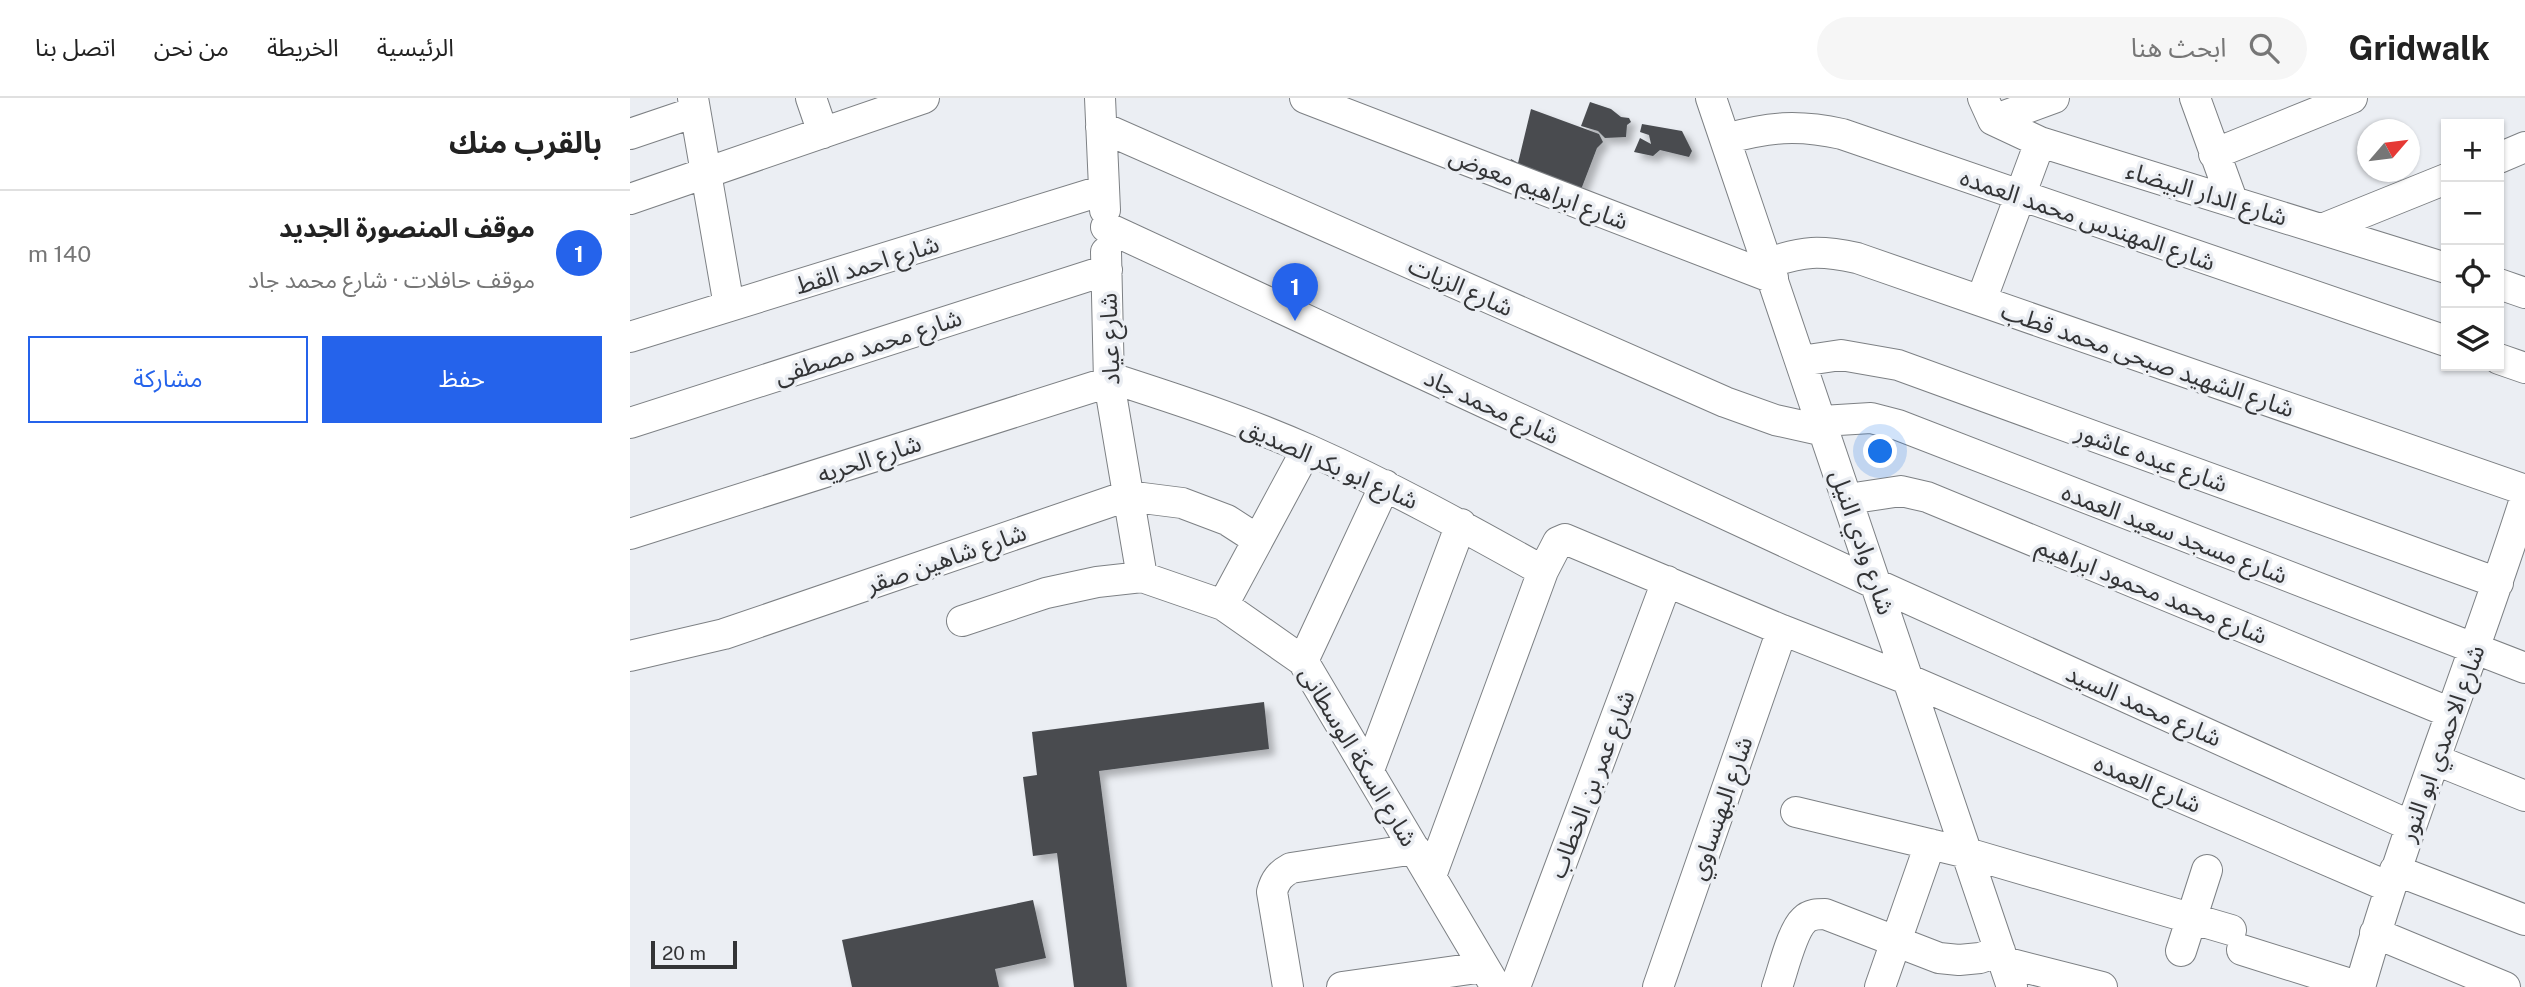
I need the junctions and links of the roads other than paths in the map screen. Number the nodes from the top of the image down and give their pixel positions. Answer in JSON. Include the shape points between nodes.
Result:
{"nodes":[{"id":1,"x":811,"y":98,"type":"edge"},
{"id":2,"x":922,"y":98,"type":"edge"},
{"id":3,"x":1100,"y":98,"type":"edge"},
{"id":4,"x":1305,"y":98,"type":"edge"},
{"id":5,"x":1711,"y":98,"type":"edge"},
{"id":6,"x":2054,"y":98,"type":"edge"},
{"id":7,"x":2194,"y":98,"type":"edge"},
{"id":8,"x":2352,"y":98,"type":"edge"},
{"id":9,"x":694,"y":105,"type":"edge"},
{"id":10,"x":1988,"y":109,"type":"edge"},
{"id":11,"x":1101,"y":127,"type":"junction"},
{"id":12,"x":823,"y":133,"type":"junction"},
{"id":13,"x":630,"y":134,"type":"edge"},
{"id":14,"x":1725,"y":139,"type":"junction"},
{"id":15,"x":2040,"y":142,"type":"junction"},
{"id":16,"x":2525,"y":147,"type":"edge"},
{"id":17,"x":2214,"y":154,"type":"junction"},
{"id":18,"x":2504,"y":156,"type":"edge"},
{"id":19,"x":707,"y":173,"type":"junction"},
{"id":20,"x":2441,"y":181,"type":"edge"},
{"id":21,"x":1104,"y":190,"type":"junction"},
{"id":22,"x":2020,"y":195,"type":"junction"},
{"id":23,"x":630,"y":199,"type":"edge"},
{"id":24,"x":2232,"y":200,"type":"junction"},
{"id":25,"x":1106,"y":227,"type":"junction"},
{"id":26,"x":2322,"y":229,"type":"junction"},
{"id":27,"x":2441,"y":266,"type":"edge"},
{"id":28,"x":1107,"y":270,"type":"junction"},
{"id":29,"x":1770,"y":271,"type":"junction"},
{"id":30,"x":2504,"y":286,"type":"edge"},
{"id":31,"x":2525,"y":293,"type":"edge"},
{"id":32,"x":1981,"y":301,"type":"junction"},
{"id":33,"x":729,"y":306,"type":"junction"},
{"id":34,"x":630,"y":337,"type":"edge"},
{"id":35,"x":2441,"y":339,"type":"edge"},
{"id":36,"x":1801,"y":360,"type":"junction"},
{"id":37,"x":2504,"y":361,"type":"edge"},
{"id":38,"x":2525,"y":368,"type":"edge"},
{"id":39,"x":1108,"y":379,"type":"junction"},
{"id":40,"x":630,"y":423,"type":"edge"},
{"id":41,"x":1824,"y":426,"type":"junction"},
{"id":42,"x":1307,"y":449,"type":"junction"},
{"id":43,"x":1385,"y":485,"type":"junction"},
{"id":44,"x":2525,"y":490,"type":"edge"},
{"id":45,"x":1128,"y":496,"type":"junction"},
{"id":46,"x":1848,"y":499,"type":"junction"},
{"id":47,"x":2525,"y":499,"type":"edge"},
{"id":48,"x":1461,"y":524,"type":"junction"},
{"id":49,"x":630,"y":534,"type":"edge"},
{"id":50,"x":1258,"y":540,"type":"junction"},
{"id":51,"x":1543,"y":571,"type":"junction"},
{"id":52,"x":1142,"y":577,"type":"junction"},
{"id":53,"x":1667,"y":581,"type":"junction"},
{"id":54,"x":2498,"y":583,"type":"junction"},
{"id":55,"x":1878,"y":585,"type":"junction"},
{"id":56,"x":1223,"y":605,"type":"junction"},
{"id":57,"x":962,"y":621,"type":"dead end"},
{"id":58,"x":1782,"y":630,"type":"junction"},
{"id":59,"x":2474,"y":648,"type":"junction"},
{"id":60,"x":630,"y":656,"type":"edge"},
{"id":61,"x":1303,"y":661,"type":"junction"},
{"id":62,"x":2525,"y":668,"type":"edge"},
{"id":63,"x":1907,"y":679,"type":"junction"},
{"id":64,"x":2451,"y":713,"type":"junction"},
{"id":65,"x":2435,"y":760,"type":"junction"},
{"id":66,"x":1369,"y":770,"type":"junction"},
{"id":67,"x":2525,"y":796,"type":"edge"},
{"id":68,"x":1796,"y":812,"type":"dead end"},
{"id":69,"x":2411,"y":826,"type":"junction"},
{"id":70,"x":1930,"y":844,"type":"junction"},
{"id":71,"x":1415,"y":849,"type":"junction"},
{"id":72,"x":1967,"y":853,"type":"junction"},
{"id":73,"x":2207,"y":870,"type":"dead end"},
{"id":74,"x":1431,"y":876,"type":"junction"},
{"id":75,"x":2392,"y":879,"type":"junction"},
{"id":76,"x":2191,"y":918,"type":"junction"},
{"id":77,"x":2525,"y":920,"type":"edge"},
{"id":78,"x":2375,"y":933,"type":"junction"},
{"id":79,"x":1896,"y":941,"type":"junction"},
{"id":80,"x":2181,"y":951,"type":"dead end"},
{"id":81,"x":2005,"y":972,"type":"edge"},
{"id":82,"x":1490,"y":977,"type":"edge"},
{"id":83,"x":1288,"y":987,"type":"edge"},
{"id":84,"x":1342,"y":987,"type":"edge"},
{"id":85,"x":1515,"y":987,"type":"edge"},
{"id":86,"x":1658,"y":987,"type":"edge"},
{"id":87,"x":1777,"y":987,"type":"edge"},
{"id":88,"x":1880,"y":987,"type":"edge"},
{"id":89,"x":2102,"y":987,"type":"edge"},
{"id":90,"x":2360,"y":987,"type":"edge"},
{"id":91,"x":2505,"y":987,"type":"edge"}],
"edges":[{"from":1,"to":12,"type":"street"},
{"from":2,"to":12,"type":"street"},
{"from":3,"to":11,"type":"street","name":"شارع عياد"},
{"from":4,"to":29,"type":"street","name":"شارع ابراهيم معوض"},
{"from":5,"to":14,"type":"street","name":"شارع وادي النيل"},
{"from":6,"to":10,"type":"street"},
{"from":7,"to":17,"type":"street"},
{"from":8,"to":17,"type":"street"},
{"from":9,"to":13,"type":"street"},
{"from":9,"to":19,"type":"street"},
{"from":10,"to":15,"type":"street","name":"شارع الدار البيضاء"},
{"from":11,"to":21,"type":"street","name":"شارع عياد"},
{"from":11,"to":41,"type":"street","name":"شارع الزيات","via":[[1726,402],[1775,420]]},
{"from":12,"to":19,"type":"street"},
{"from":14,"to":22,"type":"street","name":"شارع المهندس محمد العمده","via":[[1762,129],[1816,128]]},
{"from":14,"to":29,"type":"street","name":"شارع وادي النيل"},
{"from":15,"to":22,"type":"street"},
{"from":15,"to":24,"type":"street","name":"شارع الدار البيضاء"},
{"from":16,"to":18,"type":"street"},
{"from":17,"to":24,"type":"street"},
{"from":19,"to":23,"type":"street"},
{"from":19,"to":33,"type":"street"},
{"from":20,"to":26,"type":"street"},
{"from":21,"to":25,"type":"street","name":"شارع عياد"},
{"from":21,"to":33,"type":"street","name":"شارع احمد القط"},
{"from":22,"to":32,"type":"street"},
{"from":22,"to":35,"type":"street","name":"شارع المهندس محمد العمده"},
{"from":24,"to":26,"type":"street","name":"شارع الدار البيضاء"},
{"from":25,"to":28,"type":"street","name":"شارع عياد"},
{"from":25,"to":55,"type":"street","name":"شارع محمد جاد"},
{"from":26,"to":27,"type":"street","name":"شارع الدار البيضاء"},
{"from":28,"to":39,"type":"street","name":"شارع عياد"},
{"from":28,"to":40,"type":"street","name":"شارع محمد مصطفى"},
{"from":29,"to":32,"type":"street","name":"شارع الشهيد صبحى محمد قطب","via":[[1800,253],[1829,252]]},
{"from":29,"to":36,"type":"street","name":"شارع وادي النيل"},
{"from":30,"to":31,"type":"street"},
{"from":32,"to":44,"type":"street","name":"شارع الشهيد صبحى محمد قطب"},
{"from":33,"to":34,"type":"street","name":"شارع احمد القط"},
{"from":36,"to":41,"type":"street","name":"شارع وادي النيل"},
{"from":36,"to":54,"type":"street","name":"شارع عبده عاشور","via":[[1841,355],[1898,365]]},
{"from":37,"to":38,"type":"street"},
{"from":39,"to":42,"type":"street","name":"شارع ابو بكر الصديق","via":[[1209,410]]},
{"from":39,"to":45,"type":"street","name":"شارع عياد"},
{"from":39,"to":49,"type":"street","name":"شارع الحريه"},
{"from":41,"to":46,"type":"street","name":"شارع وادي النيل"},
{"from":41,"to":59,"type":"street","name":"شارع مسجد سعيد العمده","via":[[1871,418],[1898,425]]},
{"from":42,"to":43,"type":"street","name":"شارع ابو بكر الصديق"},
{"from":42,"to":50,"type":"street"},
{"from":43,"to":48,"type":"street","name":"شارع ابو بكر الصديق"},
{"from":43,"to":61,"type":"street"},
{"from":45,"to":50,"type":"street","name":"شارع شاهين صقر","via":[[1182,503],[1227,520]]},
{"from":45,"to":52,"type":"street","name":"شارع عياد"},
{"from":45,"to":60,"type":"street","name":"شارع شاهين صقر","via":[[724,634]]},
{"from":46,"to":55,"type":"street","name":"شارع وادي النيل"},
{"from":46,"to":64,"type":"street","name":"شارع محمد محمود ابراهيم","via":[[1901,491],[1927,498]]},
{"from":47,"to":54,"type":"street","name":"شارع الاحمدي ابو النور"},
{"from":48,"to":51,"type":"street","name":"شارع ابو بكر الصديق"},
{"from":48,"to":66,"type":"street"},
{"from":50,"to":56,"type":"street"},
{"from":51,"to":53,"type":"street","via":[[1561,540],[1570,540]]},
{"from":51,"to":74,"type":"street"},
{"from":52,"to":56,"type":"street","name":"شارع السكة الوسطانى"},
{"from":52,"to":57,"type":"street","name":"شارع السكة الوسطانى","via":[[1046,593]]},
{"from":53,"to":58,"type":"street"},
{"from":53,"to":85,"type":"street","name":"شارع عمر بن الخطاب"},
{"from":54,"to":59,"type":"street","name":"شارع الاحمدي ابو النور"},
{"from":55,"to":63,"type":"street","name":"شارع وادي النيل"},
{"from":55,"to":69,"type":"street","name":"شارع محمد السيد"},
{"from":56,"to":61,"type":"street","name":"شارع السكة الوسطانى"},
{"from":58,"to":63,"type":"street"},
{"from":58,"to":86,"type":"street","name":"شارع البهنساوي"},
{"from":59,"to":62,"type":"street","name":"شارع مسجد سعيد العمده"},
{"from":59,"to":64,"type":"street","name":"شارع الاحمدي ابو النور"},
{"from":61,"to":66,"type":"street","name":"شارع السكة الوسطانى"},
{"from":63,"to":72,"type":"street","name":"شارع وادي النيل"},
{"from":63,"to":75,"type":"street","name":"شارع العمده"},
{"from":64,"to":65,"type":"street","name":"شارع الاحمدي ابو النور"},
{"from":65,"to":67,"type":"street"},
{"from":65,"to":69,"type":"street","name":"شارع الاحمدي ابو النور"},
{"from":66,"to":71,"type":"street","name":"شارع السكة الوسطانى"},
{"from":68,"to":70,"type":"street"},
{"from":69,"to":75,"type":"street","name":"شارع الاحمدي ابو النور"},
{"from":70,"to":72,"type":"street"},
{"from":70,"to":79,"type":"street"},
{"from":71,"to":74,"type":"street","name":"شارع السكة الوسطانى"},
{"from":71,"to":83,"type":"street","via":[[1282,873],[1272,892]]},
{"from":72,"to":76,"type":"street"},
{"from":72,"to":81,"type":"street","name":"شارع وادي النيل"},
{"from":73,"to":76,"type":"street"},
{"from":74,"to":82,"type":"street","name":"شارع السكة الوسطانى"},
{"from":75,"to":77,"type":"street","name":"شارع العمده"},
{"from":75,"to":78,"type":"street","name":"شارع الاحمدي ابو النور"},
{"from":76,"to":80,"type":"street"},
{"from":76,"to":90,"type":"street"},
{"from":78,"to":90,"type":"street","name":"شارع الاحمدي ابو النور"},
{"from":78,"to":91,"type":"street"},
{"from":79,"to":81,"type":"street","via":[[1939,958],[1980,958]]},
{"from":79,"to":87,"type":"street","via":[[1815,914],[1798,929]]},
{"from":79,"to":88,"type":"street"},
{"from":81,"to":89,"type":"street"},
{"from":82,"to":84,"type":"street"}]}
